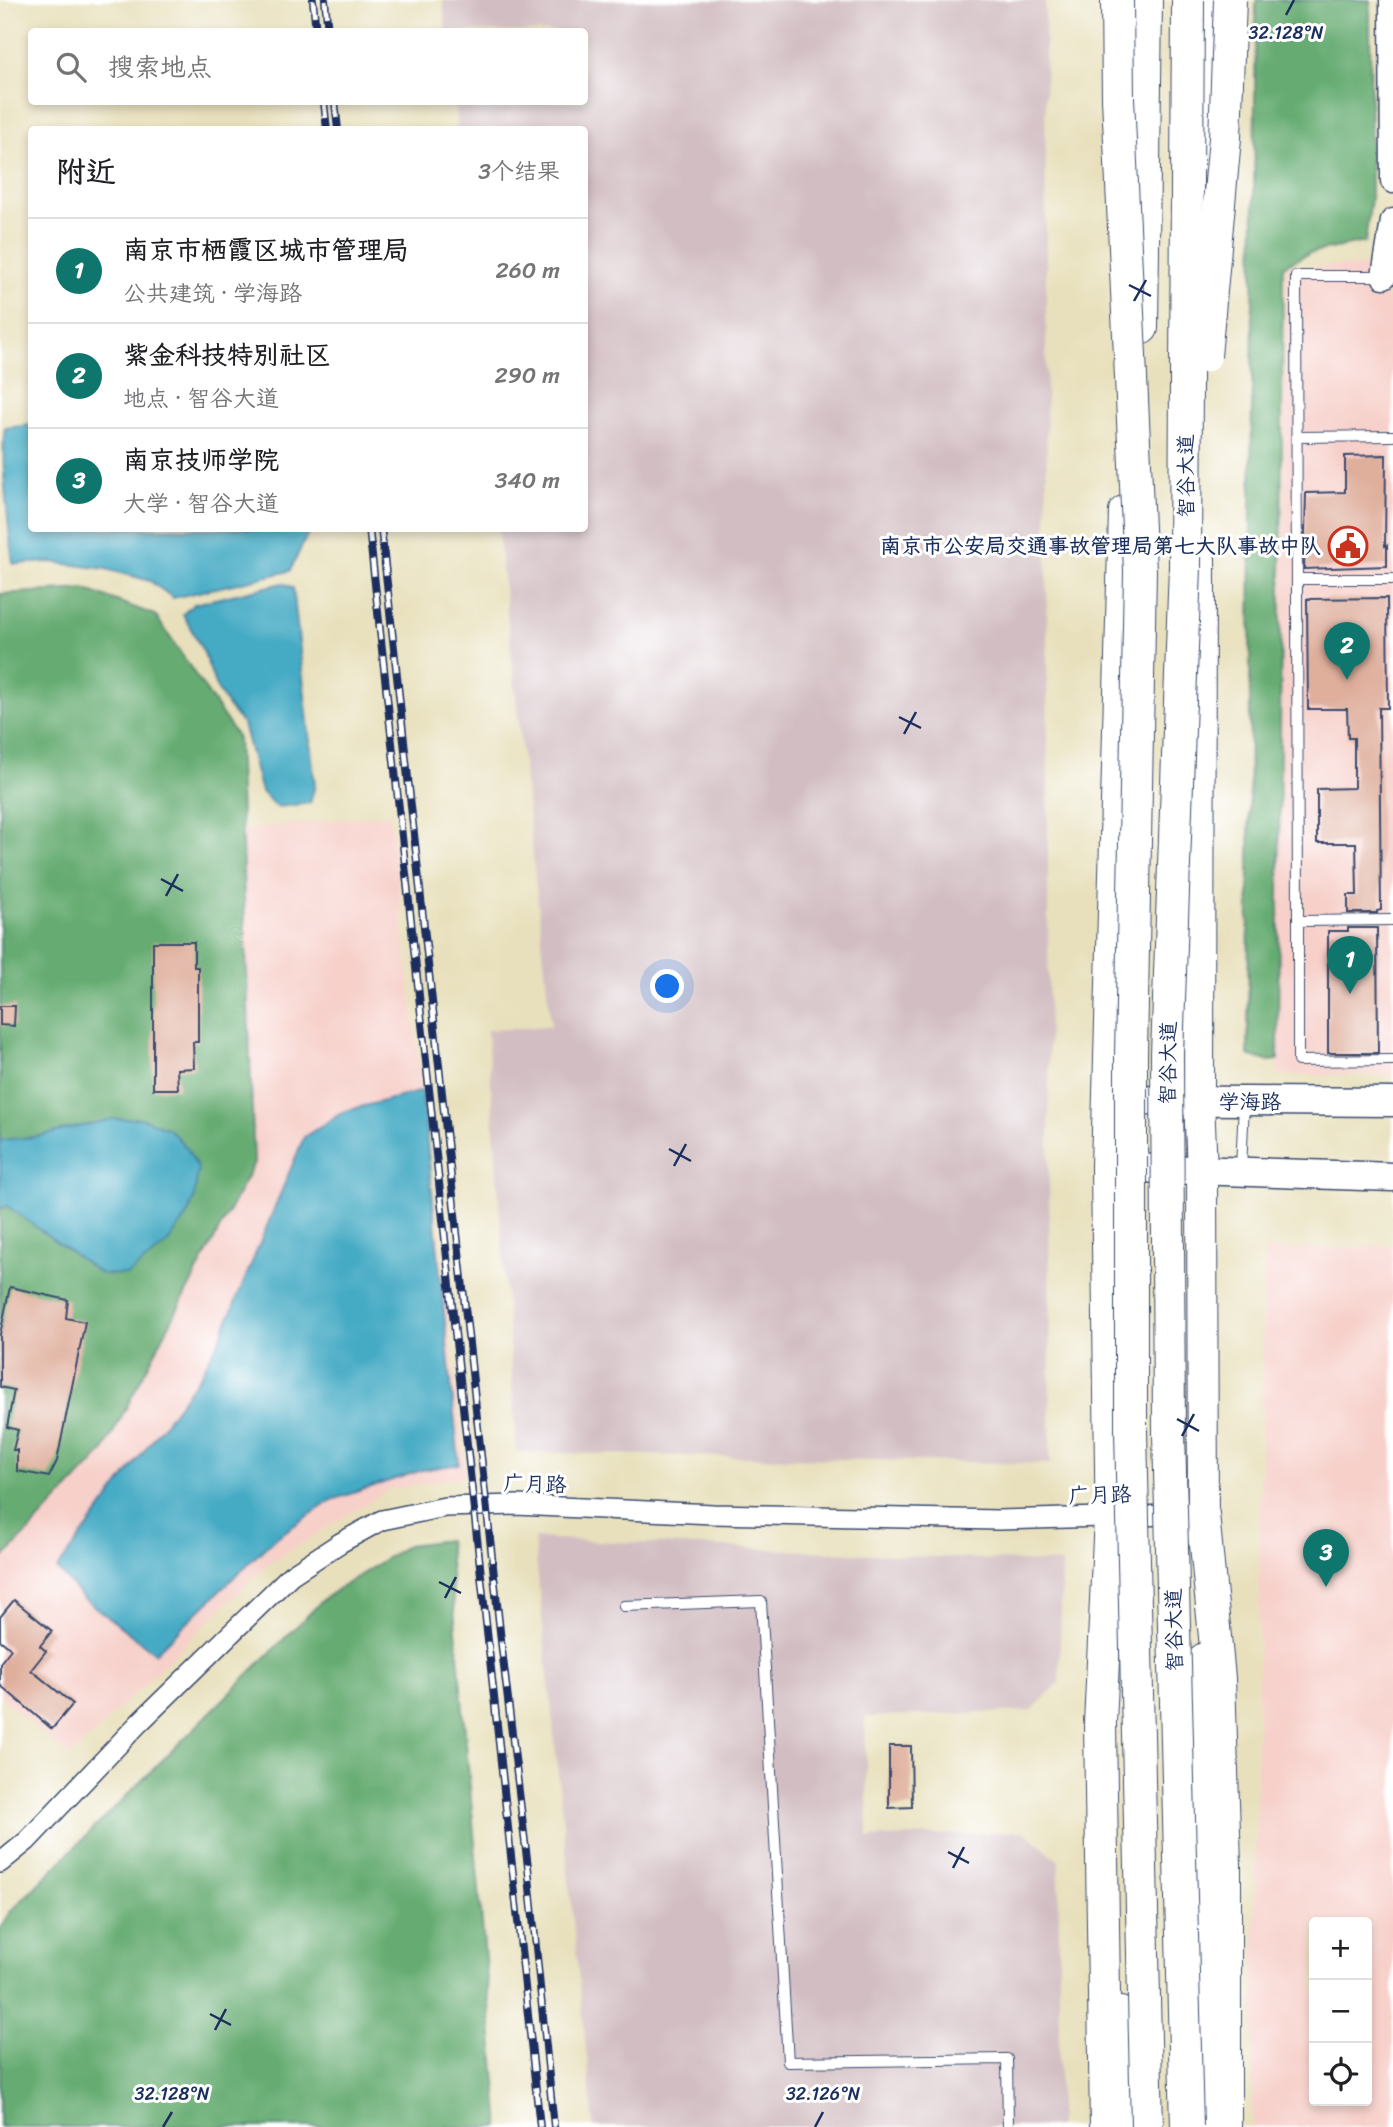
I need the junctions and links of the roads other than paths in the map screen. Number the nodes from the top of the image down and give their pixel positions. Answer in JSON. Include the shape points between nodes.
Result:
{"nodes":[{"id":1,"x":1117,"y":0,"type":"edge"},
{"id":2,"x":1130,"y":0,"type":"edge"},
{"id":3,"x":1146,"y":0,"type":"edge"},
{"id":4,"x":1188,"y":0,"type":"edge"},
{"id":5,"x":1207,"y":0,"type":"edge"},
{"id":6,"x":1230,"y":0,"type":"edge"},
{"id":7,"x":1392,"y":0,"type":"edge"},
{"id":8,"x":1393,"y":181,"type":"edge"},
{"id":9,"x":1393,"y":221,"type":"edge"},
{"id":10,"x":1390,"y":280,"type":"edge"},
{"id":11,"x":1393,"y":436,"type":"edge"},
{"id":12,"x":1297,"y":437,"type":"junction"},
{"id":13,"x":1185,"y":567,"type":"junction"},
{"id":14,"x":1140,"y":570,"type":"junction"},
{"id":15,"x":1297,"y":579,"type":"junction"},
{"id":16,"x":1393,"y":579,"type":"edge"},
{"id":17,"x":1393,"y":920,"type":"edge"},
{"id":18,"x":1298,"y":921,"type":"junction"},
{"id":19,"x":1393,"y":1060,"type":"edge"},
{"id":20,"x":1107,"y":1100,"type":"junction"},
{"id":21,"x":1199,"y":1102,"type":"junction"},
{"id":22,"x":1393,"y":1102,"type":"edge"},
{"id":23,"x":1244,"y":1103,"type":"junction"},
{"id":24,"x":1106,"y":1167,"type":"junction"},
{"id":25,"x":1202,"y":1170,"type":"junction"},
{"id":26,"x":1241,"y":1172,"type":"junction"},
{"id":27,"x":1393,"y":1177,"type":"edge"},
{"id":28,"x":1203,"y":1514,"type":"junction"},
{"id":29,"x":1110,"y":1518,"type":"junction"},
{"id":30,"x":624,"y":1606,"type":"dead end"},
{"id":31,"x":0,"y":1863,"type":"edge"},
{"id":32,"x":1008,"y":2127,"type":"edge"},
{"id":33,"x":1106,"y":2127,"type":"edge"},
{"id":34,"x":1122,"y":2127,"type":"edge"},
{"id":35,"x":1147,"y":2127,"type":"edge"},
{"id":36,"x":1187,"y":2127,"type":"edge"},
{"id":37,"x":1207,"y":2127,"type":"edge"},
{"id":38,"x":1225,"y":2127,"type":"edge"}],
"edges":[{"from":1,"to":14,"type":"highway","bridge":true},
{"from":2,"to":20,"type":"main road","via":[[1130,309]]},
{"from":3,"to":14,"type":"highway","name":"智谷大道","bridge":true},
{"from":4,"to":13,"type":"highway","name":"智谷大道","bridge":true},
{"from":5,"to":21,"type":"main road","name":"智谷大道","via":[[1200,351]]},
{"from":6,"to":13,"type":"highway","bridge":true,"via":[[1225,138]]},
{"from":7,"to":8,"type":"street"},
{"from":9,"to":10,"type":"street"},
{"from":10,"to":12,"type":"lane","via":[[1296,276]]},
{"from":11,"to":12,"type":"lane"},
{"from":12,"to":15,"type":"lane"},
{"from":13,"to":36,"type":"highway","name":"智谷大道","bridge":true,"via":[[1167,1068],[1169,1433]]},
{"from":14,"to":35,"type":"highway","name":"智谷大道","bridge":true,"via":[[1131,1056],[1131,1431]]},
{"from":15,"to":16,"type":"lane"},
{"from":15,"to":18,"type":"lane"},
{"from":17,"to":18,"type":"lane"},
{"from":18,"to":19,"type":"lane","via":[[1298,1061]]},
{"from":20,"to":21,"type":"main road","name":"学海路"},
{"from":20,"to":24,"type":"main road"},
{"from":21,"to":23,"type":"main road","name":"学海路"},
{"from":21,"to":25,"type":"main road","name":"智谷大道"},
{"from":22,"to":23,"type":"main road","name":"学海路"},
{"from":23,"to":26,"type":"lane"},
{"from":24,"to":25,"type":"main road"},
{"from":24,"to":29,"type":"main road"},
{"from":25,"to":26,"type":"main road"},
{"from":25,"to":28,"type":"main road","name":"智谷大道"},
{"from":26,"to":27,"type":"main road"},
{"from":28,"to":29,"type":"street","name":"广月路"},
{"from":28,"to":37,"type":"main road","name":"智谷大道"},
{"from":28,"to":38,"type":"highway","via":[[1219,1678],[1225,1864]]},
{"from":29,"to":31,"type":"street","name":"广月路","via":[[957,1520],[516,1505],[445,1507],[382,1520],[291,1575]]},
{"from":29,"to":33,"type":"highway","via":[[1100,1723]]},
{"from":29,"to":34,"type":"main road"},
{"from":30,"to":32,"type":"lane","via":[[761,1601],[788,2062],[1007,2059]]}]}
